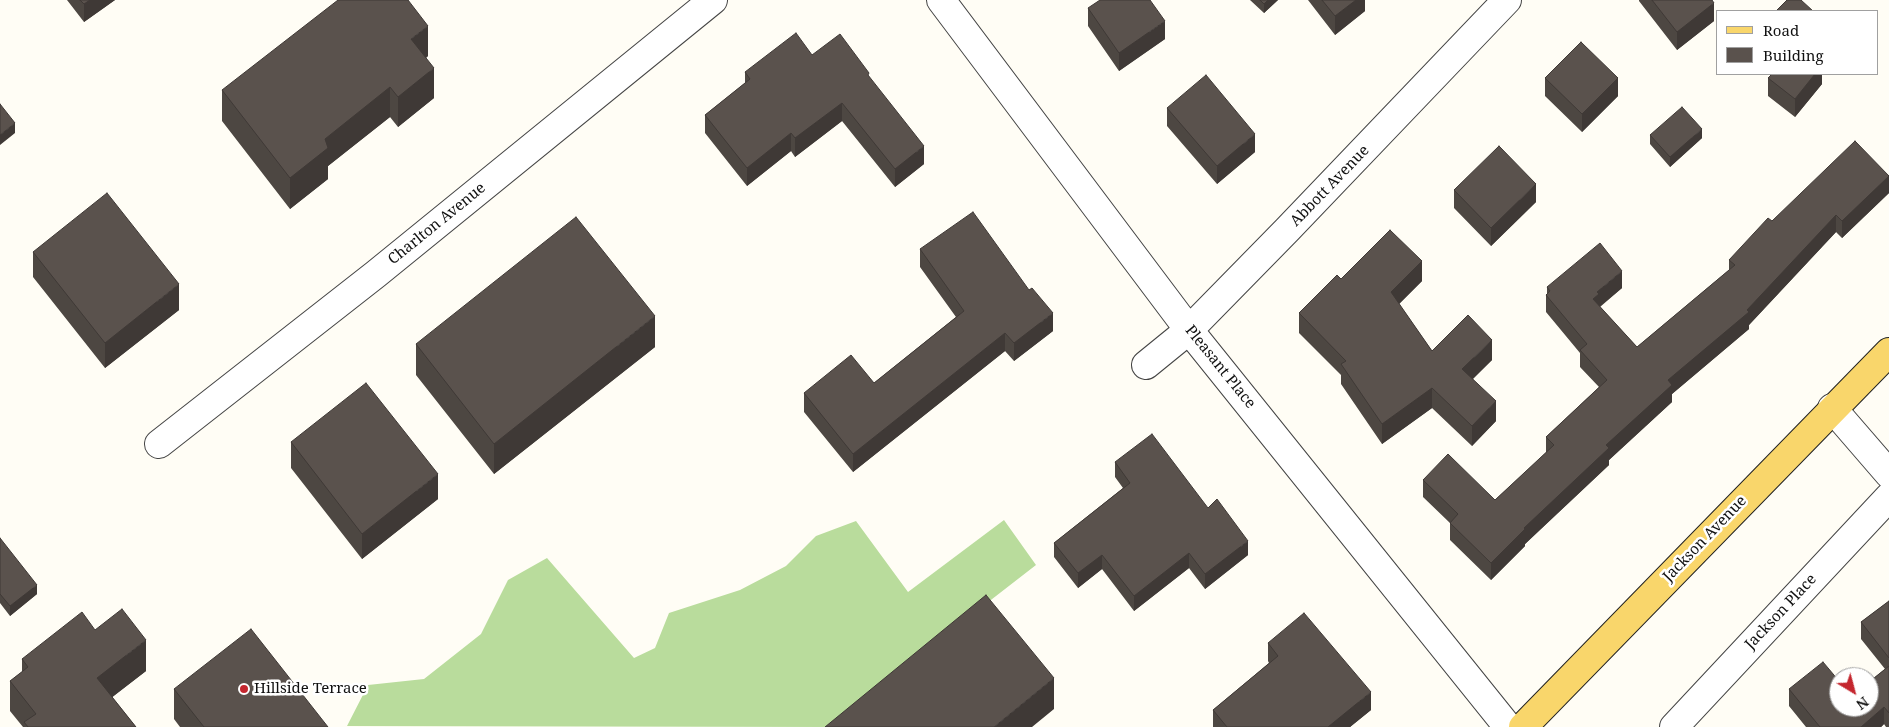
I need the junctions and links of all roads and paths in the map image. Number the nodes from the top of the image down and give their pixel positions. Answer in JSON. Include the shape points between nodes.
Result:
{"nodes":[{"id":1,"x":713,"y":0,"type":"edge"},
{"id":2,"x":941,"y":0,"type":"edge"},
{"id":3,"x":1507,"y":0,"type":"edge"},
{"id":4,"x":1189,"y":330,"type":"junction"},
{"id":5,"x":1889,"y":352,"type":"edge"},
{"id":6,"x":1146,"y":365,"type":"dead end"},
{"id":7,"x":1832,"y":408,"type":"junction"},
{"id":8,"x":160,"y":444,"type":"dead end"},
{"id":9,"x":1889,"y":474,"type":"edge"},
{"id":10,"x":1889,"y":497,"type":"edge"},
{"id":11,"x":1508,"y":727,"type":"edge"},
{"id":12,"x":1523,"y":727,"type":"edge"},
{"id":13,"x":1674,"y":727,"type":"edge"}],
"edges":[{"from":1,"to":8,"type":"street","name":"Charlton Avenue","via":[[376,274]]},
{"from":2,"to":4,"type":"street","name":"Pleasant Place"},
{"from":3,"to":4,"type":"street","name":"Abbott Avenue"},
{"from":4,"to":6,"type":"street","name":"Abbott Avenue"},
{"from":4,"to":11,"type":"street","name":"Pleasant Place"},
{"from":5,"to":7,"type":"main road","name":"Jackson Avenue"},
{"from":7,"to":9,"type":"street"},
{"from":7,"to":12,"type":"main road","name":"Jackson Avenue"},
{"from":10,"to":13,"type":"street","name":"Jackson Place"}]}
